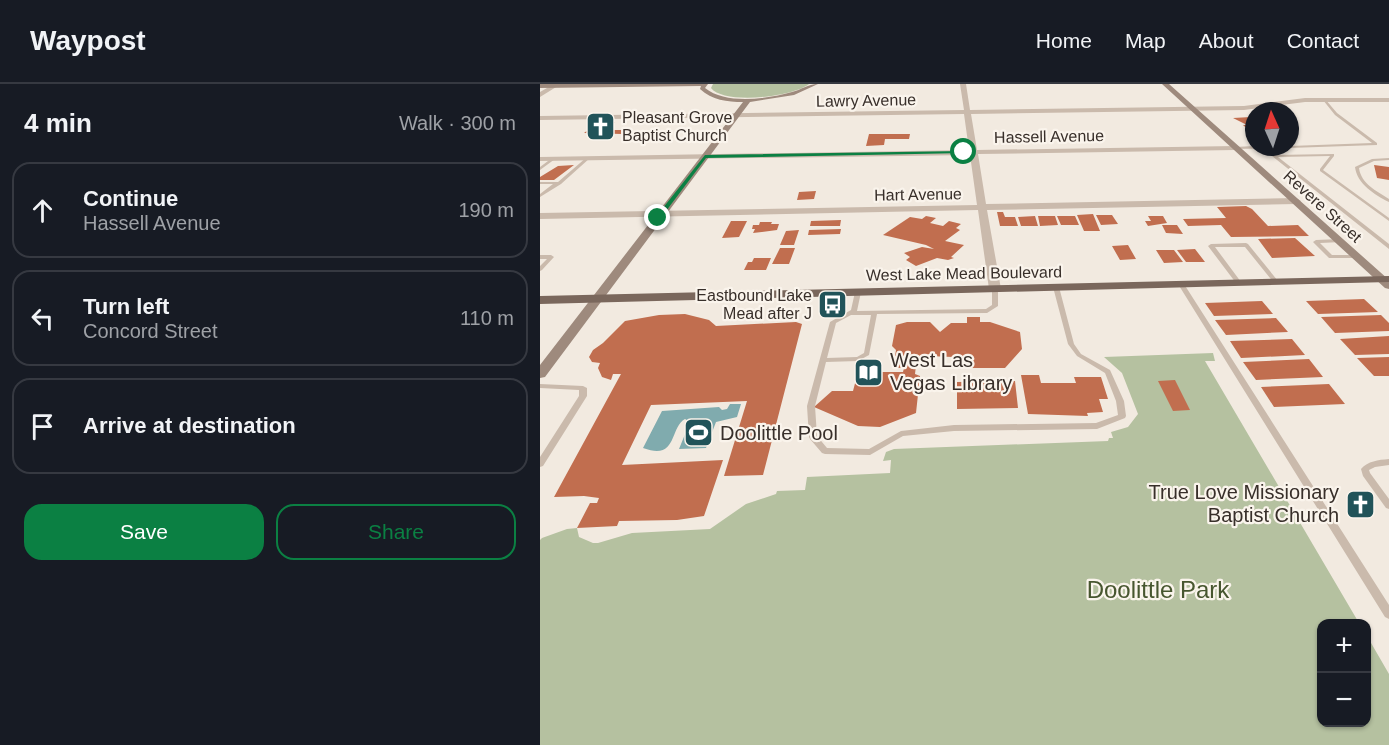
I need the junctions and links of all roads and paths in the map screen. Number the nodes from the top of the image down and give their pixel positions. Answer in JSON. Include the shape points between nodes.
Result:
{"nodes":[{"id":1,"x":705,"y":84,"type":"edge"},
{"id":2,"x":815,"y":84,"type":"edge"},
{"id":3,"x":963,"y":84,"type":"edge"},
{"id":4,"x":1165,"y":84,"type":"edge"},
{"id":5,"x":556,"y":85,"type":"edge"},
{"id":6,"x":540,"y":86,"type":"edge"},
{"id":7,"x":540,"y":95,"type":"edge"},
{"id":8,"x":748,"y":100,"type":"junction"},
{"id":9,"x":1325,"y":100,"type":"junction"},
{"id":10,"x":1389,"y":100,"type":"edge"},
{"id":11,"x":1192,"y":109,"type":"junction"},
{"id":12,"x":968,"y":112,"type":"junction"},
{"id":13,"x":736,"y":115,"type":"junction"},
{"id":14,"x":540,"y":118,"type":"edge"},
{"id":15,"x":1299,"y":147,"type":"edge"},
{"id":16,"x":1235,"y":148,"type":"junction"},
{"id":17,"x":1245,"y":148,"type":"edge"},
{"id":18,"x":974,"y":152,"type":"junction"},
{"id":19,"x":705,"y":156,"type":"junction"},
{"id":20,"x":588,"y":158,"type":"junction"},
{"id":21,"x":540,"y":159,"type":"edge"},
{"id":22,"x":553,"y":159,"type":"junction"},
{"id":23,"x":1389,"y":159,"type":"edge"},
{"id":24,"x":540,"y":169,"type":"edge"},
{"id":25,"x":540,"y":183,"type":"edge"},
{"id":26,"x":559,"y":183,"type":"junction"},
{"id":27,"x":540,"y":196,"type":"edge"},
{"id":28,"x":1296,"y":201,"type":"junction"},
{"id":29,"x":1389,"y":201,"type":"edge"},
{"id":30,"x":982,"y":207,"type":"junction"},
{"id":31,"x":661,"y":213,"type":"junction"},
{"id":32,"x":540,"y":216,"type":"edge"},
{"id":33,"x":1389,"y":220,"type":"edge"},
{"id":34,"x":1340,"y":241,"type":"junction"},
{"id":35,"x":1389,"y":247,"type":"edge"},
{"id":36,"x":540,"y":257,"type":"edge"},
{"id":37,"x":1356,"y":257,"type":"junction"},
{"id":38,"x":540,"y":269,"type":"edge"},
{"id":39,"x":1386,"y":281,"type":"edge"},
{"id":40,"x":1238,"y":282,"type":"junction"},
{"id":41,"x":1276,"y":282,"type":"junction"},
{"id":42,"x":1181,"y":284,"type":"junction"},
{"id":43,"x":1056,"y":287,"type":"junction"},
{"id":44,"x":995,"y":289,"type":"junction"},
{"id":45,"x":858,"y":292,"type":"junction"},
{"id":46,"x":596,"y":299,"type":"junction"},
{"id":47,"x":540,"y":300,"type":"edge"},
{"id":48,"x":849,"y":313,"type":"junction"},
{"id":49,"x":874,"y":313,"type":"junction"},
{"id":50,"x":824,"y":360,"type":"junction"},
{"id":51,"x":540,"y":374,"type":"edge"},
{"id":52,"x":540,"y":386,"type":"edge"},
{"id":53,"x":1389,"y":462,"type":"edge"},
{"id":54,"x":540,"y":464,"type":"edge"},
{"id":55,"x":1389,"y":506,"type":"edge"},
{"id":56,"x":1389,"y":614,"type":"edge"}],
"edges":[{"from":1,"to":5,"type":"street"},
{"from":1,"to":8,"type":"street","via":[[702,88],[710,95]]},
{"from":2,"to":8,"type":"street","via":[[785,96]]},
{"from":3,"to":12,"type":"street"},
{"from":4,"to":11,"type":"street","name":"Revere Street"},
{"from":5,"to":6,"type":"street"},
{"from":5,"to":7,"type":"street"},
{"from":8,"to":13,"type":"street"},
{"from":9,"to":10,"type":"street","name":"Lawry Avenue"},
{"from":9,"to":11,"type":"street","name":"Lawry Avenue"},
{"from":9,"to":15,"type":"lane","via":[[1336,114],[1376,144]]},
{"from":11,"to":12,"type":"street","name":"Lawry Avenue"},
{"from":11,"to":16,"type":"street","name":"Revere Street"},
{"from":12,"to":13,"type":"street","name":"Lawry Avenue"},
{"from":12,"to":18,"type":"street"},
{"from":13,"to":14,"type":"street","name":"Lawry Avenue"},
{"from":13,"to":19,"type":"street"},
{"from":16,"to":17,"type":"lane"},
{"from":16,"to":18,"type":"street","name":"Hassell Avenue"},
{"from":16,"to":28,"type":"street","name":"Revere Street"},
{"from":18,"to":19,"type":"street","name":"Hassell Avenue"},
{"from":18,"to":30,"type":"street"},
{"from":19,"to":20,"type":"street","name":"Hassell Avenue"},
{"from":19,"to":31,"type":"street"},
{"from":20,"to":22,"type":"street","name":"Hassell Avenue"},
{"from":20,"to":26,"type":"lane"},
{"from":21,"to":22,"type":"street","name":"Hassell Avenue"},
{"from":22,"to":24,"type":"lane"},
{"from":23,"to":29,"type":"lane","via":[[1362,164],[1356,173]]},
{"from":25,"to":26,"type":"lane"},
{"from":26,"to":27,"type":"lane"},
{"from":28,"to":30,"type":"street","name":"Hart Avenue"},
{"from":28,"to":34,"type":"street","name":"Revere Street"},
{"from":30,"to":31,"type":"street","name":"Hart Avenue"},
{"from":30,"to":44,"type":"street"},
{"from":31,"to":32,"type":"street","name":"Hart Avenue"},
{"from":31,"to":46,"type":"street"},
{"from":33,"to":35,"type":"lane","via":[[1321,170],[1333,155],[1274,156]]},
{"from":34,"to":37,"type":"street","name":"Revere Street"},
{"from":34,"to":37,"type":"lane","via":[[1316,242],[1331,257]]},
{"from":36,"to":38,"type":"lane","via":[[551,257]]},
{"from":37,"to":39,"type":"street","name":"Revere Street"},
{"from":39,"to":41,"type":"main road","name":"West Lake Mead Boulevard"},
{"from":40,"to":41,"type":"main road","name":"West Lake Mead Boulevard"},
{"from":40,"to":41,"type":"lane","via":[[1211,246],[1246,245]]},
{"from":40,"to":42,"type":"main road","name":"West Lake Mead Boulevard"},
{"from":42,"to":43,"type":"main road","name":"West Lake Mead Boulevard"},
{"from":42,"to":56,"type":"lane"},
{"from":43,"to":44,"type":"main road","name":"West Lake Mead Boulevard"},
{"from":43,"to":50,"type":"lane","via":[[1071,344],[1079,355],[1108,372],[1122,416],[1097,426],[954,428],[901,434],[870,452],[825,451],[813,437],[811,406]]},
{"from":44,"to":45,"type":"main road","name":"West Lake Mead Boulevard"},
{"from":44,"to":49,"type":"lane","via":[[994,306],[987,311]]},
{"from":45,"to":46,"type":"main road","name":"West Lake Mead Boulevard"},
{"from":45,"to":48,"type":"lane","via":[[854,311]]},
{"from":46,"to":47,"type":"main road","name":"West Lake Mead Boulevard"},
{"from":46,"to":51,"type":"street"},
{"from":48,"to":49,"type":"lane"},
{"from":48,"to":50,"type":"lane","via":[[833,322]]},
{"from":49,"to":50,"type":"lane","via":[[867,354],[858,359]]},
{"from":52,"to":54,"type":"lane","via":[[583,388],[583,396]]},
{"from":53,"to":55,"type":"lane","via":[[1365,469]]}]}
